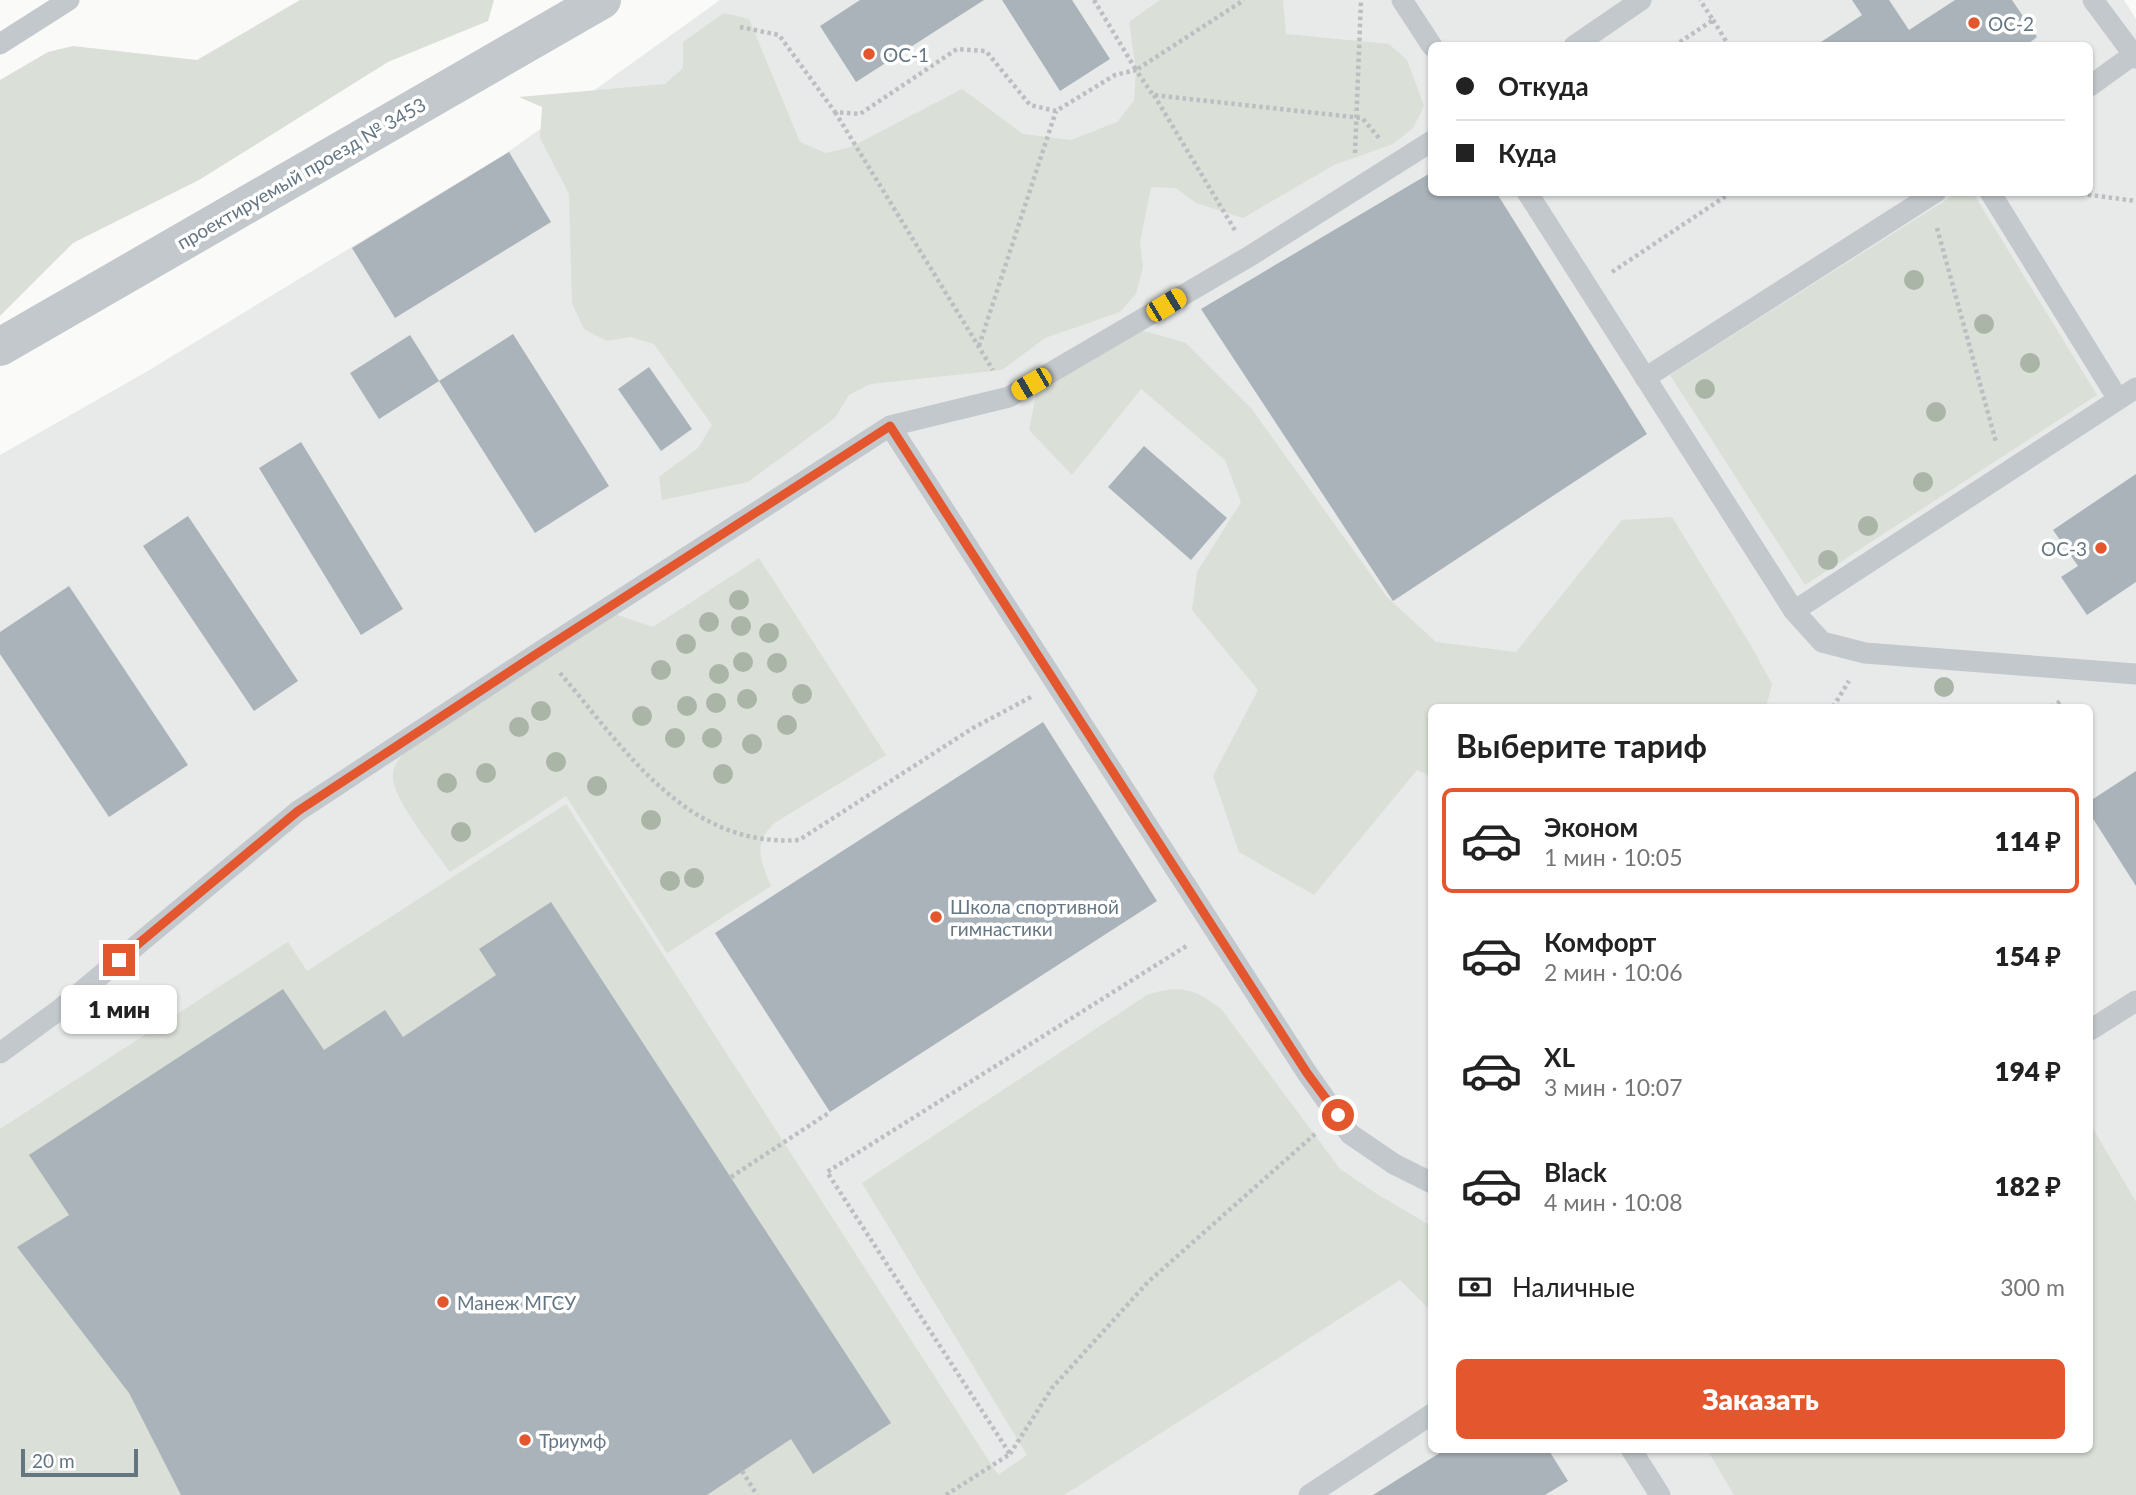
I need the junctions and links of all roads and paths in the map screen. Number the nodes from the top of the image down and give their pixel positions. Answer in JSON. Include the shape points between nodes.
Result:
{"nodes":[{"id":1,"x":69,"y":0,"type":"edge"},
{"id":2,"x":602,"y":0,"type":"edge"},
{"id":3,"x":1094,"y":0,"type":"edge"},
{"id":4,"x":1244,"y":0,"type":"edge"},
{"id":5,"x":1361,"y":0,"type":"edge"},
{"id":6,"x":1402,"y":0,"type":"edge"},
{"id":7,"x":1641,"y":0,"type":"edge"},
{"id":8,"x":1700,"y":0,"type":"edge"},
{"id":9,"x":2093,"y":0,"type":"edge"},
{"id":10,"x":1713,"y":20,"type":"junction"},
{"id":11,"x":740,"y":27,"type":"dead end"},
{"id":12,"x":1429,"y":42,"type":"edge"},
{"id":13,"x":1580,"y":42,"type":"edge"},
{"id":14,"x":1680,"y":42,"type":"edge"},
{"id":15,"x":1727,"y":42,"type":"edge"},
{"id":16,"x":0,"y":44,"type":"edge"},
{"id":17,"x":2135,"y":56,"type":"edge"},
{"id":18,"x":1136,"y":70,"type":"junction"},
{"id":19,"x":2093,"y":84,"type":"edge"},
{"id":20,"x":1153,"y":95,"type":"junction"},
{"id":21,"x":835,"y":111,"type":"junction"},
{"id":22,"x":1056,"y":111,"type":"junction"},
{"id":23,"x":1354,"y":117,"type":"junction"},
{"id":24,"x":1428,"y":143,"type":"edge"},
{"id":25,"x":1399,"y":161,"type":"junction"},
{"id":26,"x":1355,"y":189,"type":"junction"},
{"id":27,"x":2093,"y":195,"type":"edge"},
{"id":28,"x":1530,"y":196,"type":"edge"},
{"id":29,"x":1726,"y":196,"type":"edge"},
{"id":30,"x":1930,"y":196,"type":"edge"},
{"id":31,"x":1932,"y":196,"type":"edge"},
{"id":32,"x":1993,"y":196,"type":"edge"},
{"id":33,"x":2136,"y":201,"type":"edge"},
{"id":34,"x":1250,"y":256,"type":"junction"},
{"id":35,"x":1588,"y":288,"type":"junction"},
{"id":36,"x":979,"y":346,"type":"junction"},
{"id":37,"x":0,"y":347,"type":"edge"},
{"id":38,"x":1645,"y":378,"type":"junction"},
{"id":39,"x":2127,"y":394,"type":"edge"},
{"id":40,"x":1009,"y":397,"type":"junction"},
{"id":41,"x":890,"y":426,"type":"junction"},
{"id":42,"x":2004,"y":474,"type":"junction"},
{"id":43,"x":1794,"y":611,"type":"junction"},
{"id":44,"x":541,"y":651,"type":"junction"},
{"id":45,"x":2136,"y":674,"type":"edge"},
{"id":46,"x":1057,"y":684,"type":"junction"},
{"id":47,"x":1214,"y":928,"type":"junction"},
{"id":48,"x":2136,"y":1001,"type":"edge"},
{"id":49,"x":2093,"y":1028,"type":"edge"},
{"id":50,"x":0,"y":1053,"type":"edge"},
{"id":51,"x":830,"y":1112,"type":"dead end"},
{"id":52,"x":1338,"y":1115,"type":"junction"},
{"id":53,"x":731,"y":1177,"type":"dead end"},
{"id":54,"x":1428,"y":1181,"type":"edge"},
{"id":55,"x":1428,"y":1417,"type":"edge"},
{"id":56,"x":1634,"y":1453,"type":"edge"},
{"id":57,"x":1010,"y":1454,"type":"junction"},
{"id":58,"x":742,"y":1471,"type":"dead end"},
{"id":59,"x":757,"y":1495,"type":"edge"},
{"id":60,"x":946,"y":1495,"type":"edge"},
{"id":61,"x":1309,"y":1495,"type":"edge"},
{"id":62,"x":1660,"y":1495,"type":"edge"}],
"edges":[{"from":1,"to":16,"type":"lane"},
{"from":2,"to":37,"type":"street","name":"проектируемый проезд № 3453"},
{"from":3,"to":18,"type":"path"},
{"from":4,"to":18,"type":"path"},
{"from":5,"to":23,"type":"path"},
{"from":6,"to":12,"type":"lane"},
{"from":7,"to":13,"type":"lane"},
{"from":8,"to":10,"type":"path"},
{"from":9,"to":17,"type":"lane"},
{"from":10,"to":14,"type":"path"},
{"from":10,"to":15,"type":"path"},
{"from":11,"to":21,"type":"path","via":[[779,35]]},
{"from":17,"to":19,"type":"lane"},
{"from":18,"to":20,"type":"path"},
{"from":18,"to":22,"type":"path","via":[[1115,75]]},
{"from":20,"to":23,"type":"path"},
{"from":20,"to":34,"type":"path"},
{"from":21,"to":22,"type":"path","via":[[860,114],[957,49],[986,51],[1030,105]]},
{"from":21,"to":36,"type":"path"},
{"from":22,"to":36,"type":"path"},
{"from":23,"to":25,"type":"path","via":[[1362,118]]},
{"from":23,"to":26,"type":"path"},
{"from":24,"to":25,"type":"lane"},
{"from":25,"to":26,"type":"lane"},
{"from":26,"to":34,"type":"lane"},
{"from":27,"to":33,"type":"path"},
{"from":28,"to":35,"type":"lane"},
{"from":29,"to":35,"type":"path"},
{"from":30,"to":38,"type":"lane"},
{"from":31,"to":42,"type":"path"},
{"from":32,"to":39,"type":"lane"},
{"from":34,"to":40,"type":"lane"},
{"from":35,"to":38,"type":"lane"},
{"from":36,"to":40,"type":"path"},
{"from":38,"to":43,"type":"lane"},
{"from":39,"to":42,"type":"lane"},
{"from":40,"to":41,"type":"lane"},
{"from":41,"to":44,"type":"lane"},
{"from":41,"to":46,"type":"lane"},
{"from":42,"to":43,"type":"lane"},
{"from":43,"to":45,"type":"lane","via":[[1822,642],[1865,653]]},
{"from":44,"to":46,"type":"path","via":[[656,785],[725,831],[775,842],[799,840],[973,728]]},
{"from":44,"to":50,"type":"lane","via":[[298,811],[59,1010]]},
{"from":46,"to":47,"type":"lane"},
{"from":47,"to":52,"type":"lane"},
{"from":47,"to":57,"type":"path","via":[[827,1172]]},
{"from":48,"to":49,"type":"lane"},
{"from":51,"to":53,"type":"path"},
{"from":52,"to":54,"type":"lane","via":[[1350,1134]]},
{"from":52,"to":57,"type":"path","via":[[1148,1282],[1052,1388]]},
{"from":55,"to":61,"type":"lane"},
{"from":56,"to":62,"type":"lane"},
{"from":57,"to":60,"type":"path"},
{"from":58,"to":59,"type":"path"}]}
